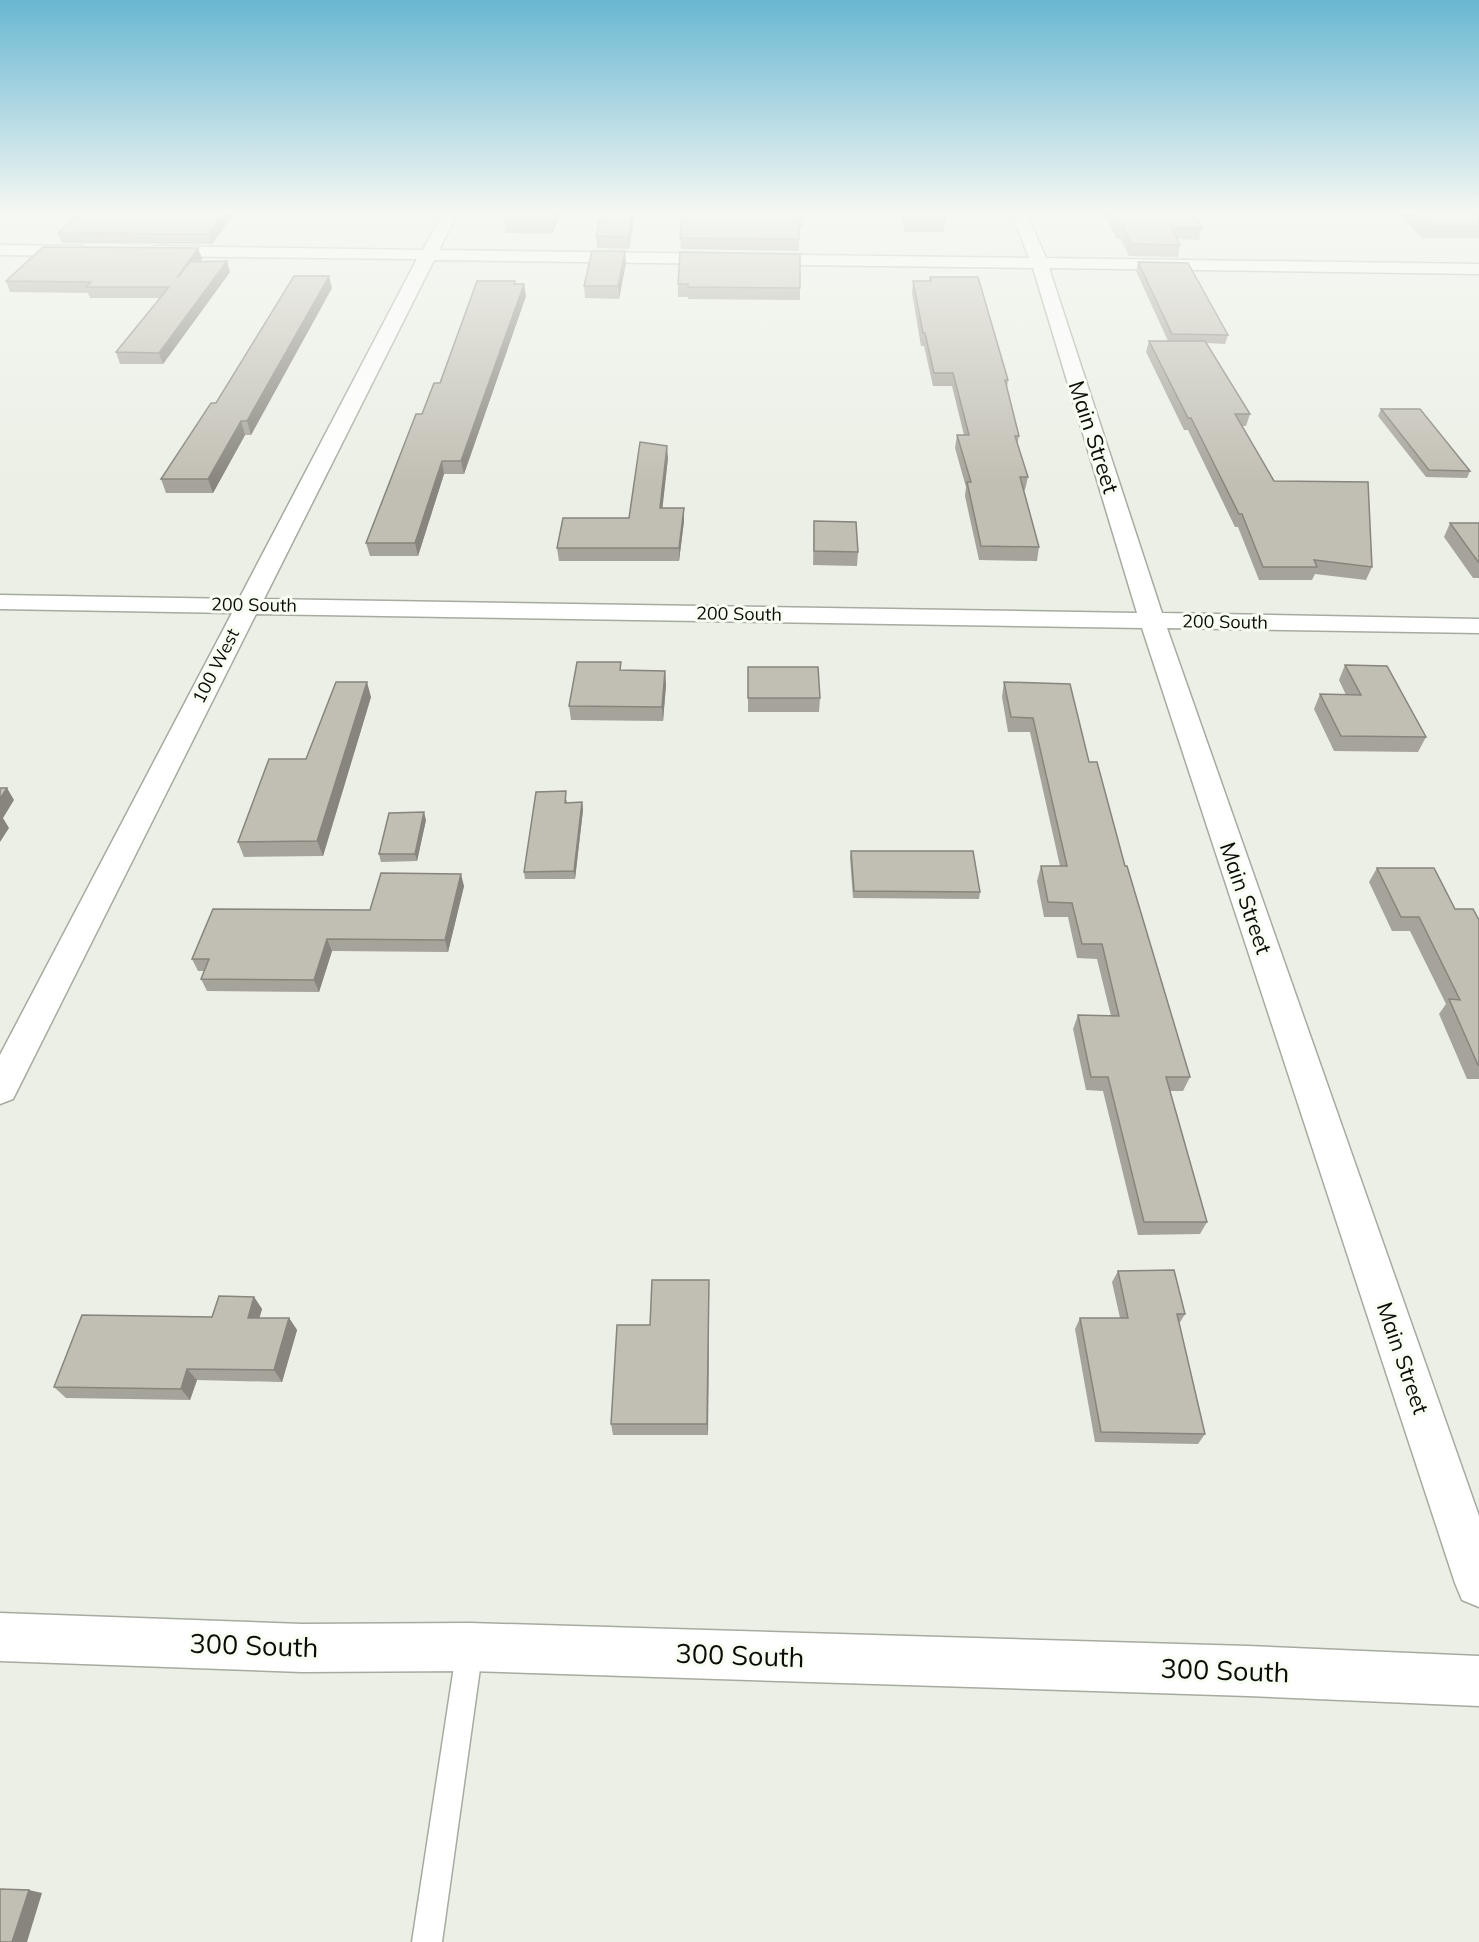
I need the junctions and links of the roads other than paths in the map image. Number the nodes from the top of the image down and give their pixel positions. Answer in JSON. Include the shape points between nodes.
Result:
{"nodes":[{"id":1,"x":403,"y":303,"type":"edge"},
{"id":2,"x":1052,"y":303,"type":"edge"},
{"id":3,"x":0,"y":602,"type":"edge"},
{"id":4,"x":247,"y":605,"type":"junction"},
{"id":5,"x":1152,"y":621,"type":"junction"},
{"id":6,"x":1479,"y":626,"type":"edge"},
{"id":7,"x":0,"y":1089,"type":"edge"},
{"id":8,"x":1479,"y":1583,"type":"edge"},
{"id":9,"x":0,"y":1637,"type":"edge"},
{"id":10,"x":470,"y":1647,"type":"junction"},
{"id":11,"x":1479,"y":1681,"type":"edge"},
{"id":12,"x":427,"y":1942,"type":"edge"}],
"edges":[{"from":1,"to":4,"type":"street","name":"100 West"},
{"from":2,"to":5,"type":"street","name":"Main Street"},
{"from":3,"to":4,"type":"street","name":"200 South"},
{"from":4,"to":5,"type":"street","name":"200 South"},
{"from":4,"to":7,"type":"street","name":"100 West"},
{"from":5,"to":6,"type":"street","name":"200 South"},
{"from":5,"to":8,"type":"street","name":"Main Street"},
{"from":9,"to":10,"type":"street","name":"300 South","via":[[302,1648]]},
{"from":10,"to":11,"type":"street","name":"300 South"},
{"from":10,"to":12,"type":"lane"}]}
